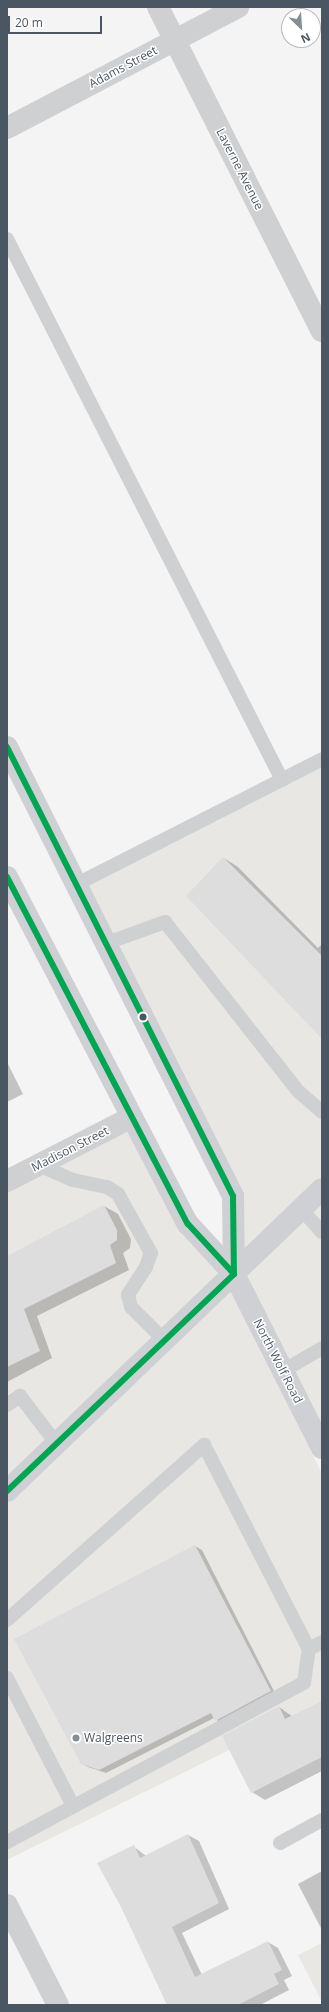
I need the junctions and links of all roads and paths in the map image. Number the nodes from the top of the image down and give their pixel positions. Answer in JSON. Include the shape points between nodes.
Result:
{"nodes":[{"id":1,"x":158,"y":7,"type":"edge"},
{"id":2,"x":238,"y":7,"type":"edge"},
{"id":3,"x":174,"y":40,"type":"junction"},
{"id":4,"x":7,"y":128,"type":"edge"},
{"id":5,"x":7,"y":238,"type":"edge"},
{"id":6,"x":322,"y":331,"type":"edge"},
{"id":7,"x":7,"y":747,"type":"edge"},
{"id":8,"x":322,"y":759,"type":"edge"},
{"id":9,"x":282,"y":780,"type":"junction"},
{"id":10,"x":7,"y":876,"type":"edge"},
{"id":11,"x":77,"y":884,"type":"junction"},
{"id":12,"x":106,"y":943,"type":"junction"},
{"id":13,"x":322,"y":1112,"type":"edge"},
{"id":14,"x":132,"y":1117,"type":"junction"},
{"id":15,"x":39,"y":1165,"type":"junction"},
{"id":16,"x":7,"y":1181,"type":"edge"},
{"id":17,"x":322,"y":1189,"type":"edge"},
{"id":18,"x":301,"y":1209,"type":"junction"},
{"id":19,"x":322,"y":1232,"type":"edge"},
{"id":20,"x":234,"y":1274,"type":"junction"},
{"id":21,"x":163,"y":1339,"type":"junction"},
{"id":22,"x":322,"y":1348,"type":"edge"},
{"id":23,"x":283,"y":1371,"type":"junction"},
{"id":24,"x":7,"y":1404,"type":"edge"},
{"id":25,"x":56,"y":1443,"type":"junction"},
{"id":26,"x":322,"y":1448,"type":"edge"},
{"id":27,"x":7,"y":1491,"type":"edge"},
{"id":28,"x":7,"y":1620,"type":"edge"},
{"id":29,"x":322,"y":1642,"type":"edge"},
{"id":30,"x":309,"y":1649,"type":"junction"},
{"id":31,"x":7,"y":1678,"type":"edge"},
{"id":32,"x":73,"y":1806,"type":"junction"},
{"id":33,"x":322,"y":1820,"type":"edge"},
{"id":34,"x":7,"y":1842,"type":"edge"},
{"id":35,"x":280,"y":1843,"type":"dead end"},
{"id":36,"x":7,"y":1905,"type":"edge"},
{"id":37,"x":58,"y":2005,"type":"edge"}],
"edges":[{"from":1,"to":3,"type":"street","name":"Laverne Avenue"},
{"from":2,"to":3,"type":"street","name":"Adams Street"},
{"from":3,"to":4,"type":"street","name":"Adams Street"},
{"from":3,"to":6,"type":"street","name":"Laverne Avenue"},
{"from":5,"to":9,"type":"lane"},
{"from":7,"to":11,"type":"main road","name":"North Wolf Road"},
{"from":8,"to":9,"type":"lane"},
{"from":9,"to":11,"type":"lane"},
{"from":10,"to":14,"type":"main road","name":"North Wolf Road"},
{"from":11,"to":12,"type":"main road","name":"North Wolf Road"},
{"from":12,"to":13,"type":"lane","via":[[165,922],[298,1091]]},
{"from":12,"to":20,"type":"main road","name":"North Wolf Road","via":[[233,1196]]},
{"from":14,"to":15,"type":"street","name":"Madison Street"},
{"from":14,"to":20,"type":"main road","name":"North Wolf Road","via":[[188,1224]]},
{"from":15,"to":16,"type":"street","name":"Madison Street"},
{"from":15,"to":21,"type":"lane","via":[[73,1180],[107,1187],[118,1194],[151,1253],[146,1267],[128,1295],[131,1307]]},
{"from":17,"to":18,"type":"main road"},
{"from":18,"to":19,"type":"lane"},
{"from":18,"to":20,"type":"main road"},
{"from":20,"to":21,"type":"main road"},
{"from":20,"to":23,"type":"main road","name":"North Wolf Road"},
{"from":21,"to":25,"type":"main road"},
{"from":22,"to":23,"type":"lane"},
{"from":23,"to":26,"type":"main road","name":"North Wolf Road"},
{"from":24,"to":25,"type":"lane","via":[[20,1396]]},
{"from":25,"to":27,"type":"main road"},
{"from":28,"to":30,"type":"lane","via":[[204,1444]]},
{"from":29,"to":30,"type":"lane"},
{"from":30,"to":32,"type":"lane","via":[[304,1683]]},
{"from":31,"to":32,"type":"lane"},
{"from":32,"to":34,"type":"lane"},
{"from":33,"to":35,"type":"lane"},
{"from":36,"to":37,"type":"street"}]}
